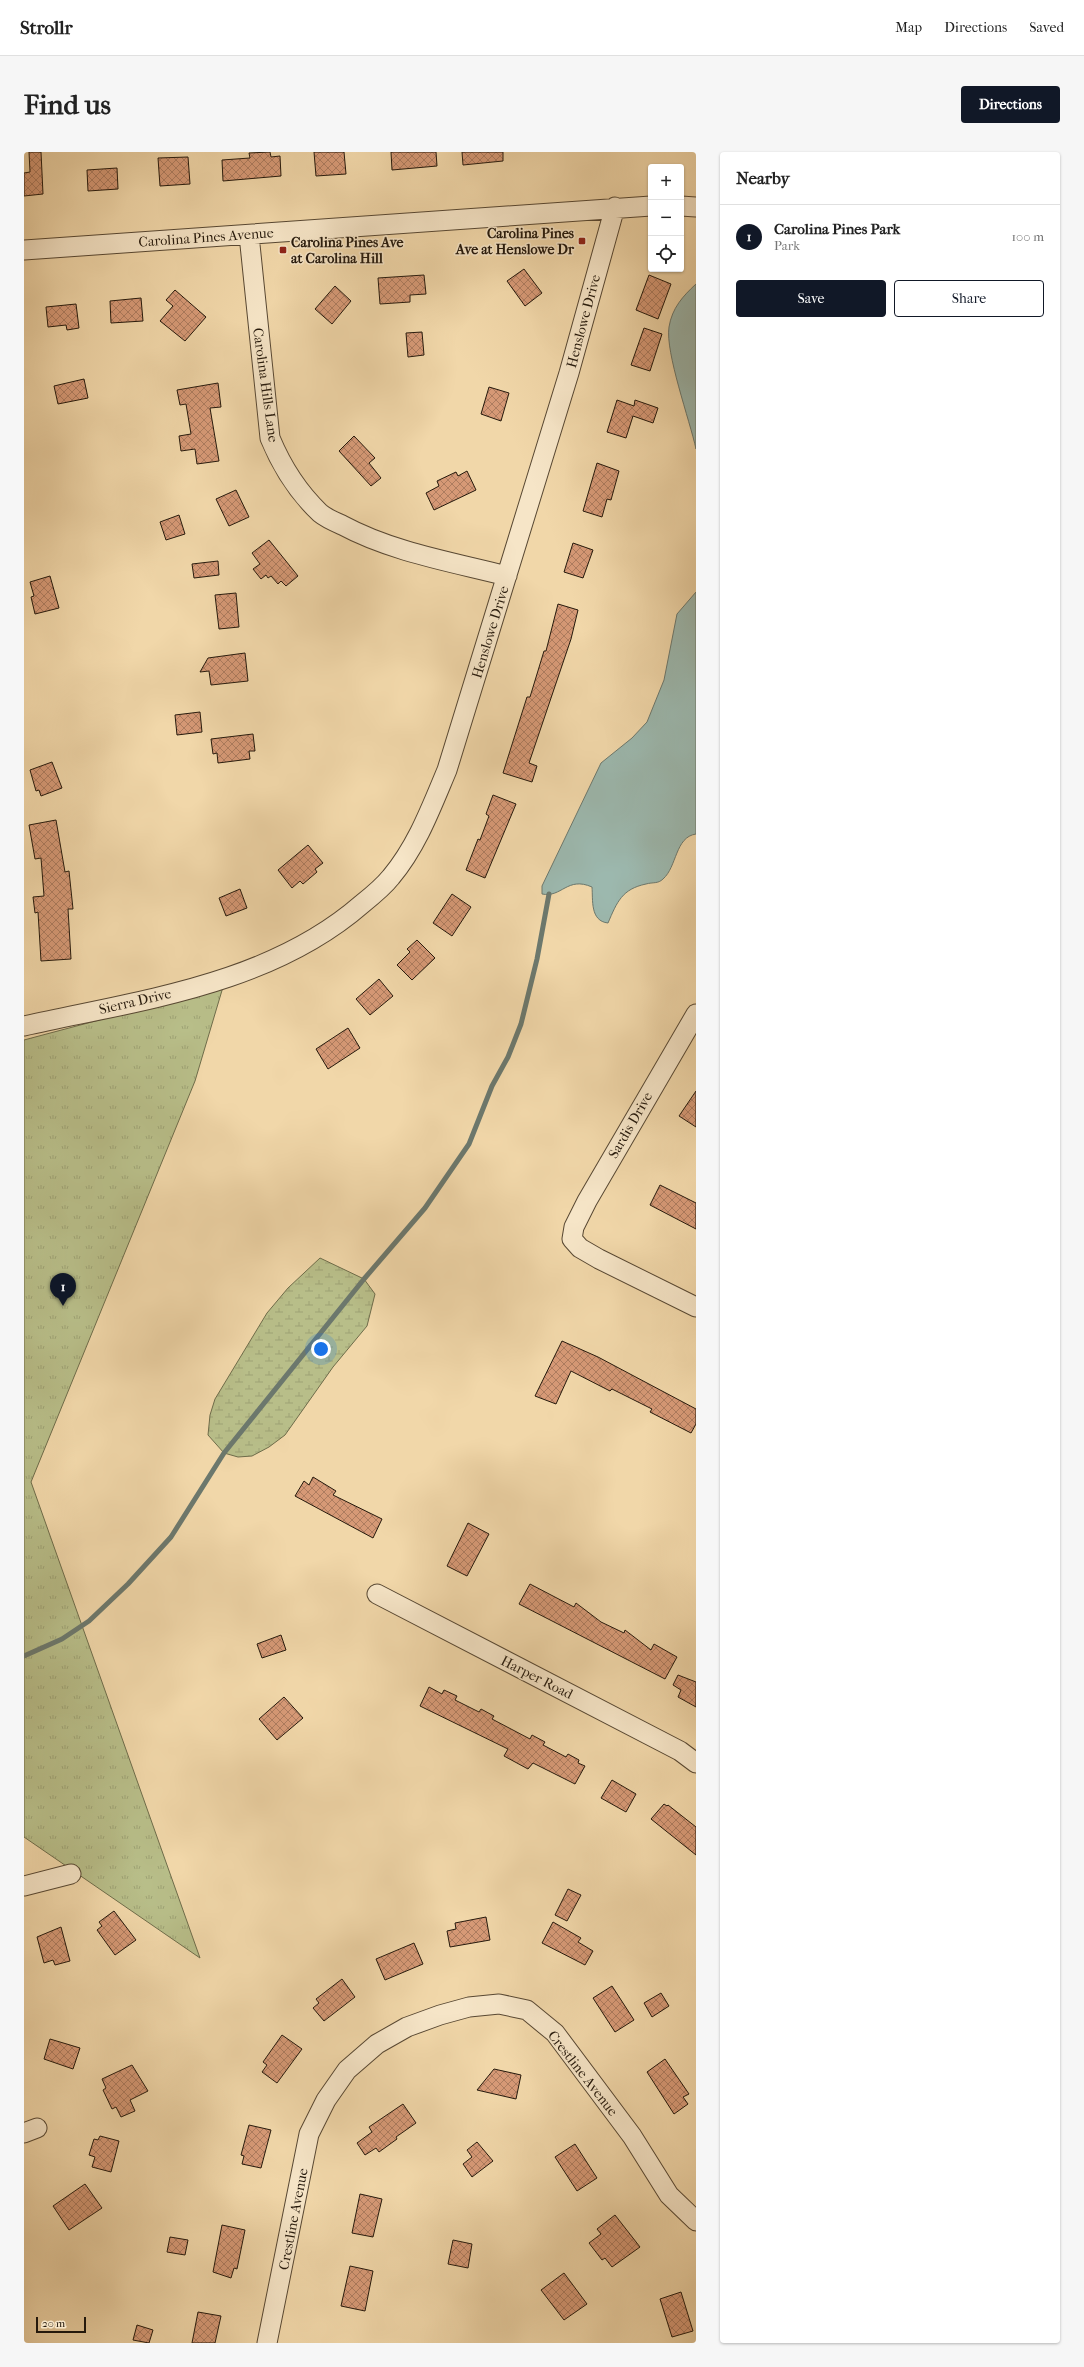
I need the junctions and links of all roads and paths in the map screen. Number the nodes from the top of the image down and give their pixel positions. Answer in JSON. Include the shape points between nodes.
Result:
{"nodes":[{"id":1,"x":648,"y":206,"type":"edge"},
{"id":2,"x":684,"y":206,"type":"edge"},
{"id":3,"x":616,"y":207,"type":"junction"},
{"id":4,"x":696,"y":207,"type":"edge"},
{"id":5,"x":249,"y":235,"type":"junction"},
{"id":6,"x":24,"y":250,"type":"edge"},
{"id":7,"x":507,"y":576,"type":"junction"},
{"id":8,"x":245,"y":972,"type":"joint"},
{"id":9,"x":696,"y":1014,"type":"edge"},
{"id":10,"x":24,"y":1026,"type":"edge"},
{"id":11,"x":696,"y":1307,"type":"edge"},
{"id":12,"x":377,"y":1594,"type":"dead end"},
{"id":13,"x":696,"y":1762,"type":"edge"},
{"id":14,"x":71,"y":1874,"type":"dead end"},
{"id":15,"x":24,"y":1886,"type":"edge"},
{"id":16,"x":696,"y":2221,"type":"edge"},
{"id":17,"x":267,"y":2343,"type":"edge"}],
"edges":[{"from":1,"to":3,"type":"street","name":"Carolina Pines Avenue"},
{"from":2,"to":4,"type":"street"},
{"from":3,"to":5,"type":"street","name":"Carolina Pines Avenue"},
{"from":3,"to":7,"type":"street","name":"Henslowe Drive"},
{"from":5,"to":6,"type":"street","name":"Carolina Pines Avenue"},
{"from":5,"to":7,"type":"street","name":"Carolina Hills Lane","via":[[270,438],[280,464],[298,489],[321,514],[356,533],[406,551]]},
{"from":7,"to":8,"type":"street","name":"Henslowe Drive","via":[[447,769],[423,827],[409,852],[390,878],[332,929],[285,955]]},
{"from":8,"to":10,"type":"street","name":"Sierra Drive","via":[[204,985]]},
{"from":9,"to":11,"type":"street","name":"Sardis Drive","via":[[586,1201],[574,1227],[572,1239],[580,1248],[599,1259]]},
{"from":12,"to":13,"type":"street","name":"Harper Road","via":[[680,1751]]},
{"from":14,"to":15,"type":"street"},
{"from":16,"to":17,"type":"street","name":"Crestline Avenue","via":[[669,2195],[632,2136],[555,2033],[527,2010],[499,2004],[469,2007],[447,2013],[407,2027],[377,2044],[347,2070],[326,2100],[309,2134]]}]}
